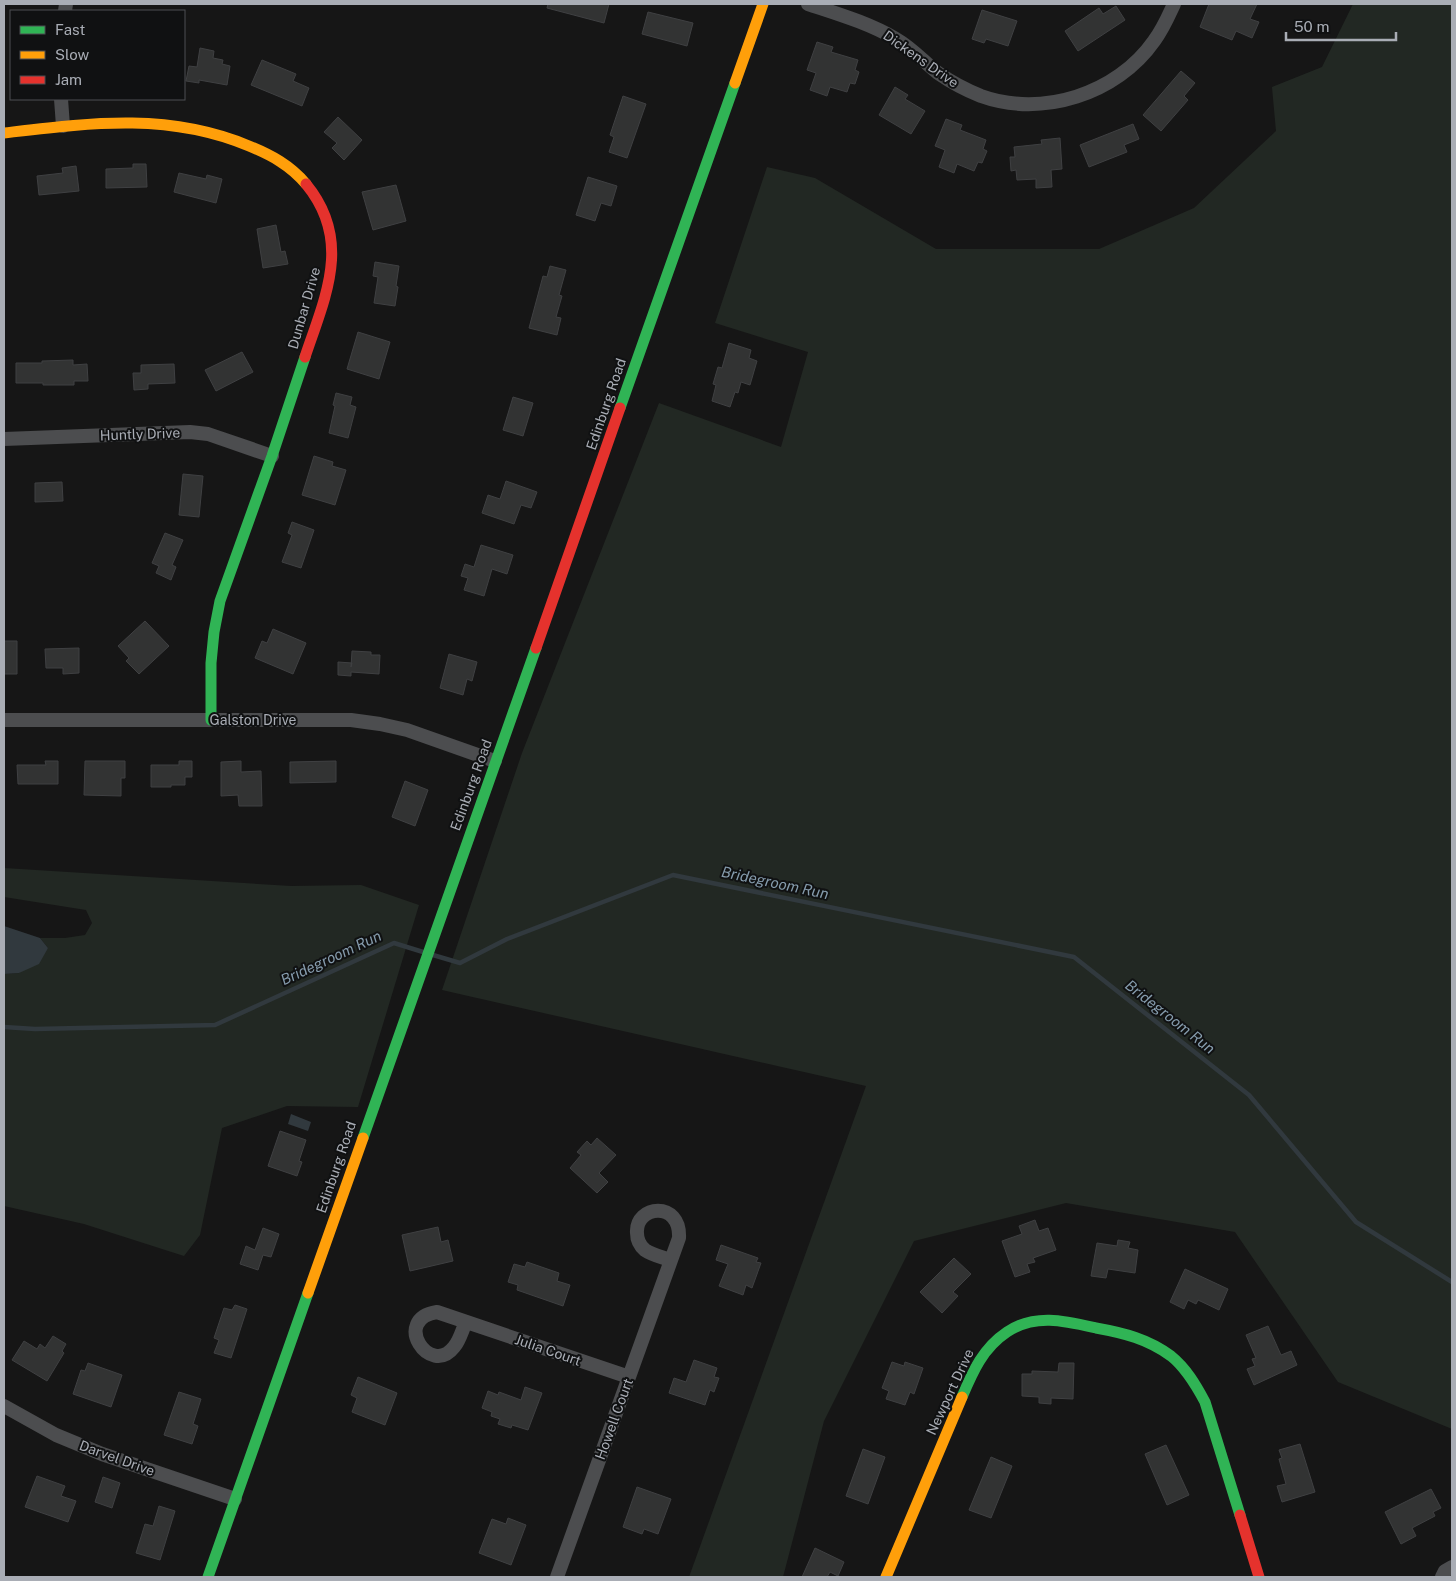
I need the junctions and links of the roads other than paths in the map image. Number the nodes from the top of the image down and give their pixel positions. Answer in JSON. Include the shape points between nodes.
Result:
{"nodes":[{"id":1,"x":763,"y":4,"type":"edge"},
{"id":2,"x":808,"y":4,"type":"edge"},
{"id":3,"x":1174,"y":4,"type":"edge"},
{"id":4,"x":62,"y":100,"type":"edge"},
{"id":5,"x":63,"y":126,"type":"junction"},
{"id":6,"x":4,"y":132,"type":"edge"},
{"id":7,"x":4,"y":439,"type":"edge"},
{"id":8,"x":272,"y":456,"type":"junction"},
{"id":9,"x":4,"y":720,"type":"edge"},
{"id":10,"x":211,"y":720,"type":"junction"},
{"id":11,"x":495,"y":761,"type":"junction"},
{"id":12,"x":670,"y":1260,"type":"dead end"},
{"id":13,"x":466,"y":1322,"type":"dead end"},
{"id":14,"x":629,"y":1377,"type":"junction"},
{"id":15,"x":4,"y":1406,"type":"edge"},
{"id":16,"x":235,"y":1499,"type":"junction"},
{"id":17,"x":1452,"y":1567,"type":"edge"},
{"id":18,"x":208,"y":1577,"type":"edge"},
{"id":19,"x":557,"y":1577,"type":"edge"},
{"id":20,"x":886,"y":1577,"type":"edge"},
{"id":21,"x":1259,"y":1577,"type":"edge"},
{"id":22,"x":1442,"y":1577,"type":"edge"}],
"edges":[{"from":1,"to":11,"type":"main road","name":"Edinburg Road"},
{"from":2,"to":3,"type":"street","name":"Dickens Drive","via":[[898,40],[960,87],[982,96],[1030,104],[1074,98],[1120,75],[1154,42]]},
{"from":4,"to":5,"type":"street"},
{"from":5,"to":6,"type":"main road","name":"Dunbar Drive"},
{"from":5,"to":8,"type":"main road","name":"Dunbar Drive","via":[[161,123],[231,139],[280,161],[296,173],[321,207],[332,246],[329,286]]},
{"from":7,"to":8,"type":"street","name":"Huntly Drive","via":[[190,432],[208,434]]},
{"from":8,"to":10,"type":"main road","name":"Dunbar Drive","via":[[220,601],[212,655]]},
{"from":9,"to":10,"type":"street","name":"Galston Drive"},
{"from":10,"to":11,"type":"street","name":"Galston Drive","via":[[351,720],[380,724],[407,730]]},
{"from":11,"to":16,"type":"main road","name":"Edinburg Road"},
{"from":12,"to":14,"type":"street","name":"Howell Court"},
{"from":13,"to":14,"type":"street","name":"Julia Court"},
{"from":14,"to":19,"type":"street","name":"Howell Court"},
{"from":15,"to":16,"type":"street","name":"Darvel Drive","via":[[56,1436]]},
{"from":16,"to":18,"type":"main road","name":"Edinburg Road"},
{"from":17,"to":22,"type":"street"},
{"from":20,"to":21,"type":"main road","name":"Newport Drive","via":[[975,1367],[985,1351],[1010,1329],[1025,1323],[1057,1320],[1146,1340],[1166,1352],[1195,1382],[1206,1402]]}]}
